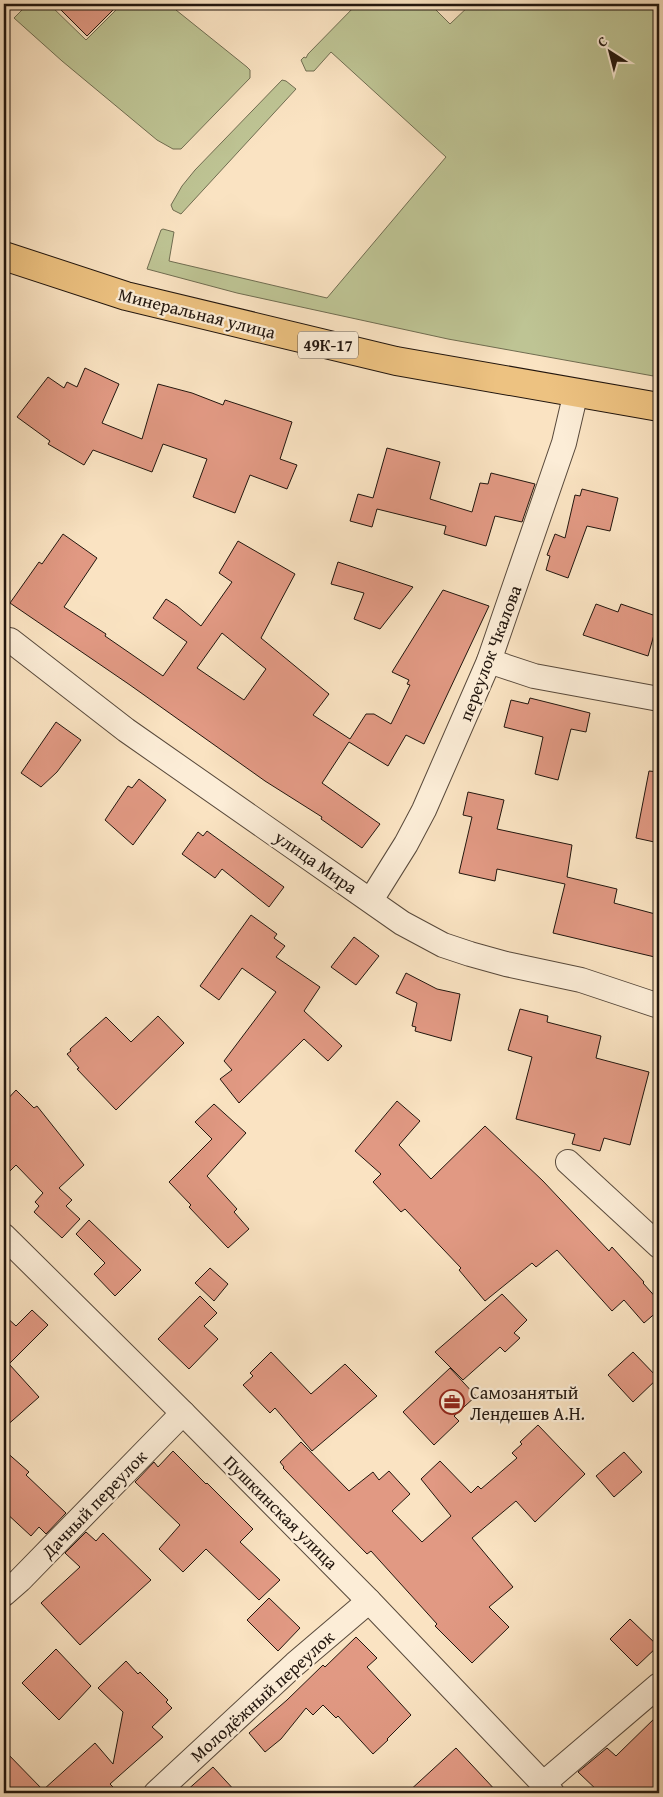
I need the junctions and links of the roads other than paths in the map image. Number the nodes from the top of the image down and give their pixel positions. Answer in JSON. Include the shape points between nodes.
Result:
{"nodes":[{"id":1,"x":4,"y":256,"type":"edge"},
{"id":2,"x":576,"y":392,"type":"junction"},
{"id":3,"x":659,"y":407,"type":"edge"},
{"id":4,"x":10,"y":640,"type":"dead end"},
{"id":5,"x":490,"y":661,"type":"junction"},
{"id":6,"x":659,"y":699,"type":"edge"},
{"id":7,"x":371,"y":900,"type":"junction"},
{"id":8,"x":659,"y":1006,"type":"edge"},
{"id":9,"x":568,"y":1162,"type":"dead end"},
{"id":10,"x":4,"y":1236,"type":"edge"},
{"id":11,"x":659,"y":1246,"type":"edge"},
{"id":12,"x":183,"y":1413,"type":"junction"},
{"id":13,"x":4,"y":1594,"type":"edge"},
{"id":14,"x":369,"y":1601,"type":"junction"},
{"id":15,"x":659,"y":1685,"type":"edge"},
{"id":16,"x":548,"y":1788,"type":"edge"},
{"id":17,"x":156,"y":1793,"type":"edge"}],
"edges":[{"from":1,"to":2,"type":"main road","name":"Минеральная улица","number":"49К-17","via":[[126,296],[201,315],[396,361]]},
{"from":2,"to":3,"type":"main road","name":"Минеральная улица","number":"49К-17"},
{"from":2,"to":5,"type":"street","name":"переулок Чкалова","via":[[564,443]]},
{"from":4,"to":7,"type":"street","name":"улица Мира","via":[[126,730]]},
{"from":5,"to":6,"type":"street","via":[[534,676]]},
{"from":5,"to":7,"type":"street","name":"переулок Чкалова","via":[[424,810]]},
{"from":7,"to":8,"type":"street","name":"улица Мира","via":[[402,923],[443,945],[506,964],[580,980]]},
{"from":9,"to":11,"type":"street"},
{"from":10,"to":12,"type":"street","name":"Пушкинская улица"},
{"from":12,"to":13,"type":"street","name":"Дачный переулок"},
{"from":12,"to":14,"type":"street","name":"Пушкинская улица"},
{"from":14,"to":16,"type":"street","name":"Пушкинская улица"},
{"from":14,"to":17,"type":"street","name":"Молодёжный переулок","via":[[295,1664]]},
{"from":15,"to":16,"type":"street"}]}
